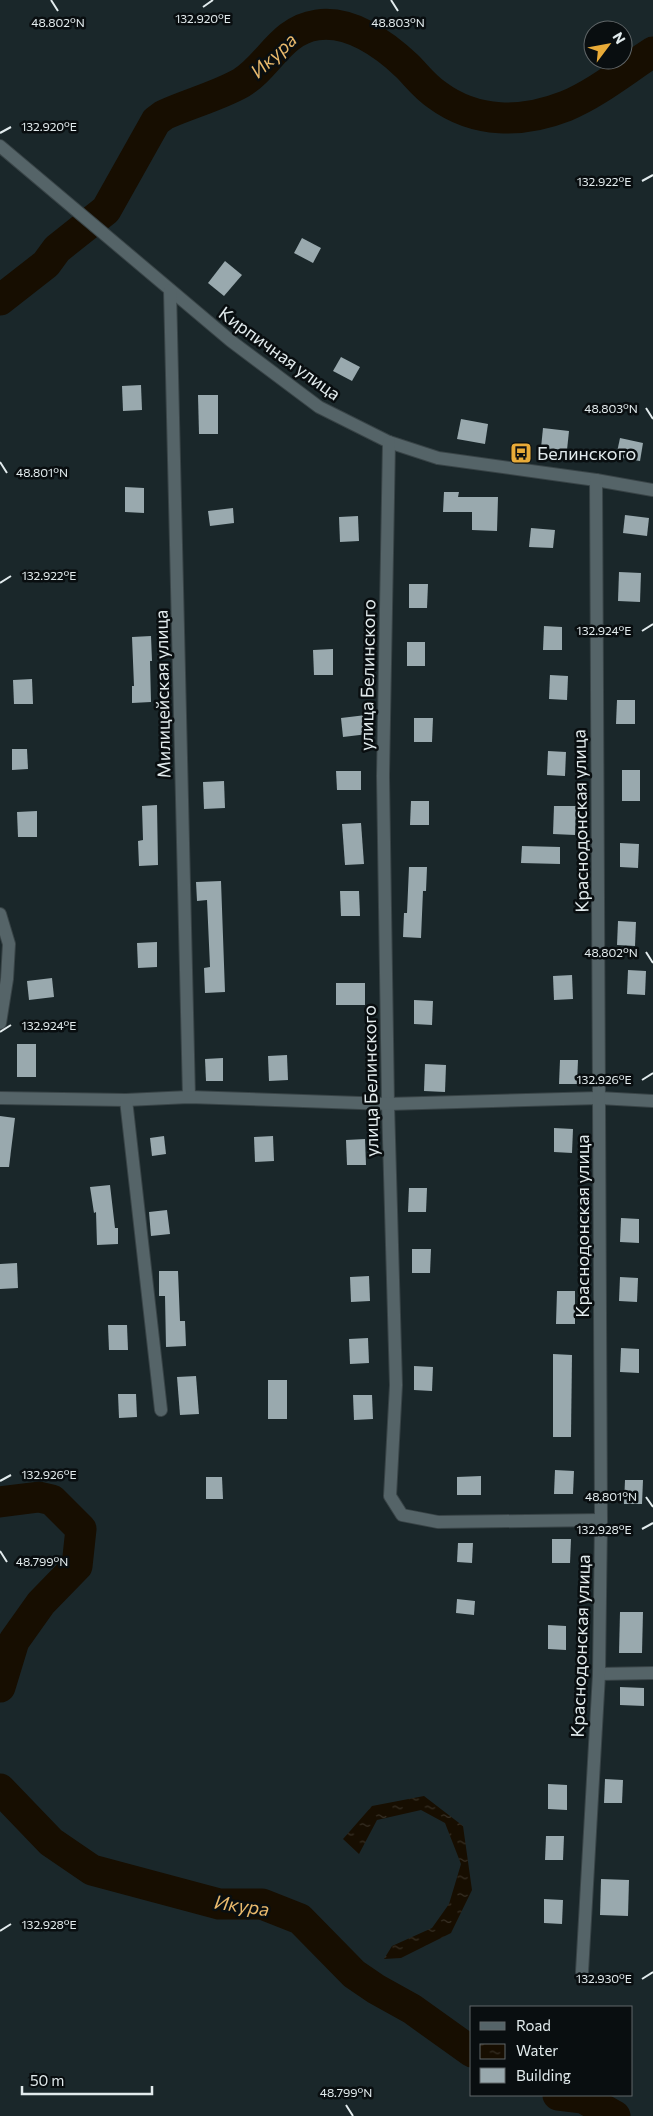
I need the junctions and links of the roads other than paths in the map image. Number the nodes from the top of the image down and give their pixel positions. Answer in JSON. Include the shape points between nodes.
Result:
{"nodes":[{"id":1,"x":0,"y":146,"type":"edge"},
{"id":2,"x":170,"y":290,"type":"junction"},
{"id":3,"x":389,"y":442,"type":"junction"},
{"id":4,"x":596,"y":480,"type":"junction"},
{"id":5,"x":653,"y":490,"type":"edge"},
{"id":6,"x":0,"y":914,"type":"edge"},
{"id":7,"x":0,"y":1023,"type":"edge"},
{"id":8,"x":189,"y":1097,"type":"junction"},
{"id":9,"x":0,"y":1098,"type":"edge"},
{"id":10,"x":599,"y":1098,"type":"junction"},
{"id":11,"x":126,"y":1100,"type":"junction"},
{"id":12,"x":653,"y":1101,"type":"edge"},
{"id":13,"x":388,"y":1104,"type":"junction"},
{"id":14,"x":161,"y":1410,"type":"dead end"},
{"id":15,"x":601,"y":1520,"type":"junction"},
{"id":16,"x":653,"y":1673,"type":"edge"},
{"id":17,"x":599,"y":1674,"type":"junction"},
{"id":18,"x":582,"y":1972,"type":"dead end"}],
"edges":[{"from":1,"to":2,"type":"street","name":"Кирпичная улица"},
{"from":2,"to":3,"type":"street","name":"Кирпичная улица","via":[[231,342],[319,407]]},
{"from":2,"to":8,"type":"street","name":"Милицейская улица"},
{"from":3,"to":4,"type":"street","name":"Кирпичная улица","via":[[438,458]]},
{"from":3,"to":13,"type":"street","name":"улица Белинского","via":[[383,776]]},
{"from":4,"to":5,"type":"street","name":"Кирпичная улица"},
{"from":4,"to":10,"type":"street","name":"Краснодонская улица"},
{"from":6,"to":7,"type":"street","via":[[9,944]]},
{"from":8,"to":11,"type":"street"},
{"from":8,"to":13,"type":"street"},
{"from":9,"to":11,"type":"street"},
{"from":10,"to":12,"type":"street"},
{"from":10,"to":13,"type":"street"},
{"from":10,"to":15,"type":"street","name":"Краснодонская улица"},
{"from":11,"to":14,"type":"street"},
{"from":13,"to":15,"type":"street","name":"улица Белинского","via":[[396,1386],[390,1496],[402,1515],[438,1522]]},
{"from":15,"to":17,"type":"street","name":"Краснодонская улица"},
{"from":16,"to":17,"type":"street"},
{"from":17,"to":18,"type":"street","name":"Краснодонская улица"}]}
